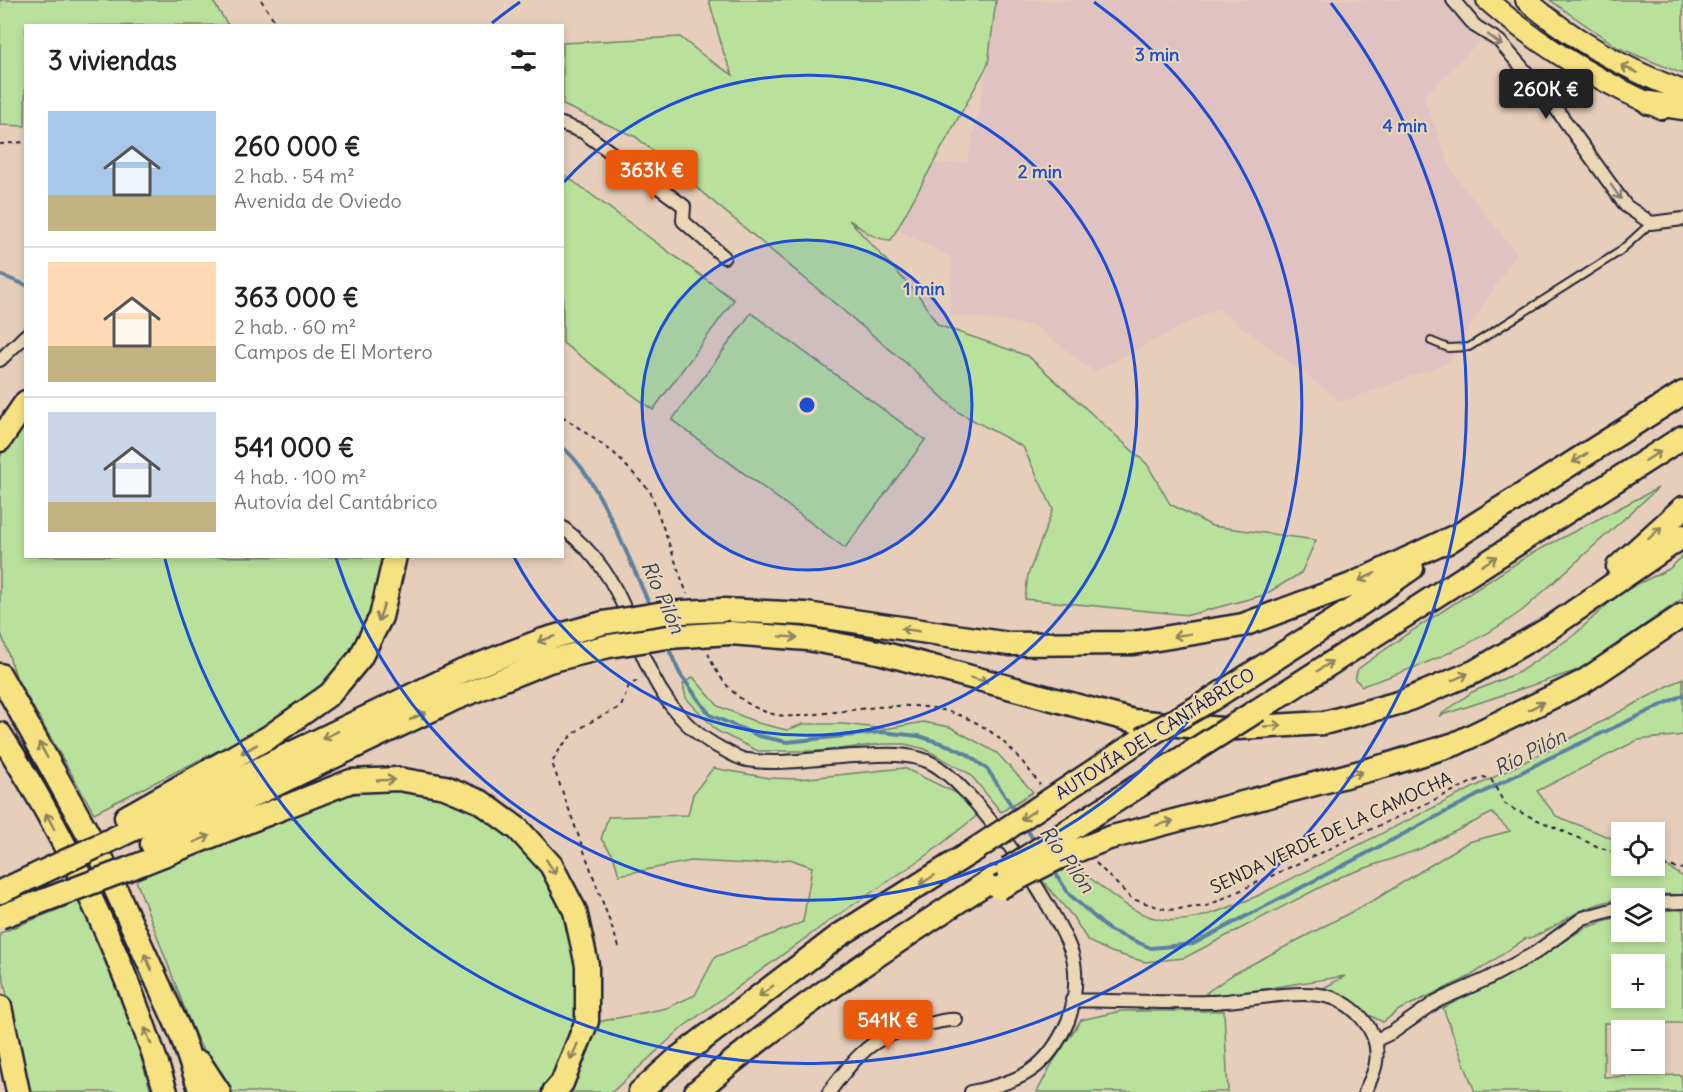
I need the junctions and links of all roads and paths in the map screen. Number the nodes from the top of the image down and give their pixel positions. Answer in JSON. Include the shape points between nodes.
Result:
{"nodes":[{"id":1,"x":261,"y":0,"type":"edge"},
{"id":2,"x":1454,"y":0,"type":"edge"},
{"id":3,"x":1488,"y":0,"type":"edge"},
{"id":4,"x":1526,"y":0,"type":"edge"},
{"id":5,"x":277,"y":24,"type":"edge"},
{"id":6,"x":1683,"y":91,"type":"edge"},
{"id":7,"x":1648,"y":103,"type":"junction"},
{"id":8,"x":1683,"y":108,"type":"edge"},
{"id":9,"x":1683,"y":118,"type":"edge"},
{"id":10,"x":564,"y":125,"type":"edge"},
{"id":11,"x":24,"y":142,"type":"edge"},
{"id":12,"x":0,"y":144,"type":"edge"},
{"id":13,"x":1683,"y":219,"type":"edge"},
{"id":14,"x":1651,"y":223,"type":"junction"},
{"id":15,"x":724,"y":258,"type":"dead end"},
{"id":16,"x":24,"y":337,"type":"edge"},
{"id":17,"x":1431,"y":341,"type":"dead end"},
{"id":18,"x":0,"y":360,"type":"edge"},
{"id":19,"x":1683,"y":393,"type":"edge"},
{"id":20,"x":24,"y":405,"type":"edge"},
{"id":21,"x":564,"y":417,"type":"edge"},
{"id":22,"x":1683,"y":437,"type":"edge"},
{"id":23,"x":0,"y":440,"type":"edge"},
{"id":24,"x":1683,"y":508,"type":"edge"},
{"id":25,"x":564,"y":529,"type":"edge"},
{"id":26,"x":1458,"y":535,"type":"junction"},
{"id":27,"x":1683,"y":536,"type":"edge"},
{"id":28,"x":395,"y":558,"type":"edge"},
{"id":29,"x":690,"y":603,"type":"dead end"},
{"id":30,"x":1683,"y":615,"type":"edge"},
{"id":31,"x":1550,"y":628,"type":"junction"},
{"id":32,"x":706,"y":648,"type":"dead end"},
{"id":33,"x":0,"y":662,"type":"edge"},
{"id":34,"x":651,"y":674,"type":"junction"},
{"id":35,"x":0,"y":675,"type":"edge"},
{"id":36,"x":13,"y":695,"type":"junction"},
{"id":37,"x":0,"y":734,"type":"edge"},
{"id":38,"x":1040,"y":785,"type":"dead end"},
{"id":39,"x":119,"y":848,"type":"junction"},
{"id":40,"x":1611,"y":851,"type":"edge"},
{"id":41,"x":1093,"y":859,"type":"dead end"},
{"id":42,"x":1665,"y":865,"type":"edge"},
{"id":43,"x":1683,"y":869,"type":"edge"},
{"id":44,"x":997,"y":883,"type":"junction"},
{"id":45,"x":0,"y":887,"type":"edge"},
{"id":46,"x":0,"y":892,"type":"edge"},
{"id":47,"x":1683,"y":902,"type":"edge"},
{"id":48,"x":1665,"y":903,"type":"edge"},
{"id":49,"x":1611,"y":910,"type":"edge"},
{"id":50,"x":0,"y":917,"type":"edge"},
{"id":51,"x":619,"y":947,"type":"dead end"},
{"id":52,"x":1072,"y":1000,"type":"junction"},
{"id":53,"x":0,"y":1006,"type":"edge"},
{"id":54,"x":956,"y":1020,"type":"dead end"},
{"id":55,"x":181,"y":1034,"type":"junction"},
{"id":56,"x":1376,"y":1040,"type":"junction"},
{"id":57,"x":18,"y":1092,"type":"edge"},
{"id":58,"x":166,"y":1092,"type":"edge"},
{"id":59,"x":201,"y":1092,"type":"edge"},
{"id":60,"x":219,"y":1092,"type":"edge"},
{"id":61,"x":554,"y":1092,"type":"edge"},
{"id":62,"x":640,"y":1092,"type":"edge"},
{"id":63,"x":696,"y":1092,"type":"edge"},
{"id":64,"x":829,"y":1092,"type":"edge"},
{"id":65,"x":971,"y":1092,"type":"edge"},
{"id":66,"x":1365,"y":1092,"type":"edge"}],
"edges":[{"from":1,"to":5,"type":"path"},
{"from":2,"to":14,"type":"street","one_way":true,"via":[[1475,26],[1499,41],[1547,96],[1626,206]]},
{"from":3,"to":7,"type":"main road","via":[[1523,32],[1557,55]]},
{"from":6,"to":4,"type":"main road","one_way":true,"via":[[1612,61],[1577,40]]},
{"from":7,"to":8,"type":"highway"},
{"from":7,"to":9,"type":"main road"},
{"from":10,"to":15,"type":"street","via":[[583,132],[684,206],[683,221]]},
{"from":11,"to":12,"type":"path"},
{"from":13,"to":14,"type":"street"},
{"from":14,"to":17,"type":"lane","via":[[1619,252],[1469,347],[1448,348]]},
{"from":16,"to":18,"type":"street"},
{"from":19,"to":26,"type":"highway","name":"AUTOVÍA DEL CANTÁBRICO","one_way":true},
{"from":20,"to":23,"type":"highway"},
{"from":21,"to":29,"type":"path","via":[[614,453],[650,491]]},
{"from":44,"to":22,"type":"highway","name":"AUTOVÍA DEL CANTÁBRICO","one_way":true,"bridge":true,"via":[[1095,814]]},
{"from":31,"to":24,"type":"highway","one_way":true},
{"from":25,"to":34,"type":"street","via":[[582,543],[618,589]]},
{"from":26,"to":39,"type":"highway","one_way":true,"bridge":true,"via":[[1351,585],[1243,625],[1133,643],[1010,644],[806,614],[723,610],[664,613],[603,623],[543,640],[463,671]]},
{"from":26,"to":62,"type":"highway","name":"AUTOVÍA DEL CANTÁBRICO","one_way":true,"bridge":true,"via":[[1362,603],[1142,739],[840,935],[678,1058]]},
{"from":27,"to":31,"type":"highway"},
{"from":28,"to":39,"type":"highway","one_way":true,"via":[[381,617],[360,658],[330,694]]},
{"from":44,"to":30,"type":"highway","one_way":true,"bridge":true,"via":[[1109,838],[1455,744],[1583,682]]},
{"from":39,"to":31,"type":"highway","one_way":true,"bridge":true,"via":[[454,699],[549,661],[609,646],[730,633],[808,639],[878,652],[1134,722],[1221,729],[1324,723],[1402,702],[1474,672]]},
{"from":32,"to":38,"type":"path","via":[[714,670],[743,702],[785,717],[901,706],[949,711],[1001,737]]},
{"from":33,"to":36,"type":"highway"},
{"from":34,"to":51,"type":"path","via":[[629,685],[621,707],[594,719],[562,743],[552,763]]},
{"from":34,"to":52,"type":"street","via":[[666,702],[703,739],[745,760],[784,762],[903,754],[951,775],[979,804],[1061,927],[1073,956]]},
{"from":35,"to":36,"type":"highway"},
{"from":55,"to":36,"type":"highway","one_way":true,"via":[[102,859]]},
{"from":58,"to":37,"type":"highway","one_way":true,"via":[[97,910]]},
{"from":39,"to":45,"type":"highway"},
{"from":39,"to":46,"type":"highway","bridge":true},
{"from":39,"to":50,"type":"highway","bridge":true},
{"from":39,"to":61,"type":"highway","one_way":true,"via":[[351,781],[398,779],[445,788],[481,802],[518,829],[551,865],[575,911],[587,965],[587,1021],[562,1083]]},
{"from":40,"to":41,"type":"path","name":"SENDA VERDE DE LA CAMOCHA","via":[[1503,803],[1491,779],[1483,777],[1207,906],[1168,910],[1132,899]]},
{"from":42,"to":43,"type":"path"},
{"from":44,"to":63,"type":"highway","name":"AUTOVÍA DEL CANTÁBRICO","via":[[866,962]]},
{"from":47,"to":48,"type":"street"},
{"from":49,"to":56,"type":"street","via":[[1583,918],[1534,953],[1437,1001]]},
{"from":52,"to":56,"type":"street","via":[[1176,1003],[1299,994],[1322,996],[1363,1018]]},
{"from":52,"to":65,"type":"street","via":[[1058,1042],[1039,1064],[1007,1084]]},
{"from":53,"to":57,"type":"highway"},
{"from":54,"to":64,"type":"street","via":[[897,1029],[863,1051]]},
{"from":55,"to":59,"type":"highway"},
{"from":55,"to":60,"type":"highway"},
{"from":56,"to":66,"type":"street","via":[[1377,1063]]}]}
